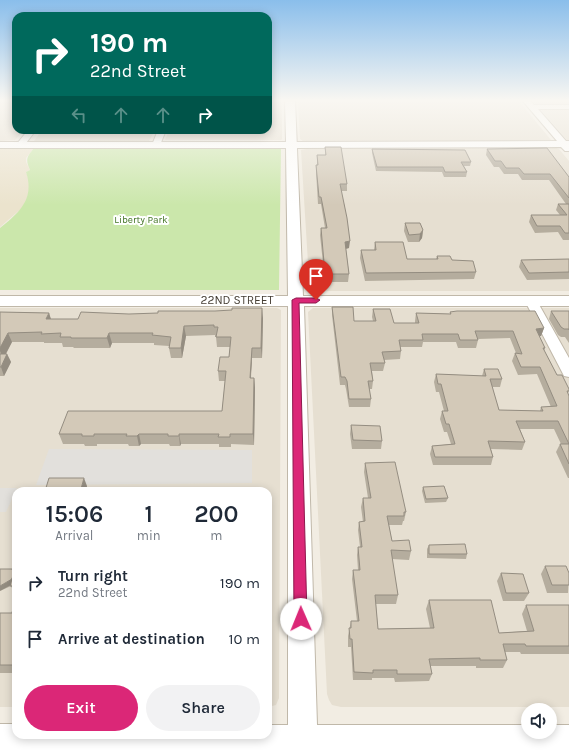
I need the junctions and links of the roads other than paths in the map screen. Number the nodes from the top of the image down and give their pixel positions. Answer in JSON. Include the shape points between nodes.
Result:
{"nodes":[{"id":1,"x":28,"y":135,"type":"edge"},
{"id":2,"x":160,"y":135,"type":"edge"},
{"id":3,"x":291,"y":135,"type":"edge"},
{"id":4,"x":557,"y":135,"type":"edge"},
{"id":5,"x":0,"y":145,"type":"edge"},
{"id":6,"x":20,"y":145,"type":"junction"},
{"id":7,"x":156,"y":145,"type":"junction"},
{"id":8,"x":291,"y":145,"type":"junction"},
{"id":9,"x":567,"y":146,"type":"edge"},
{"id":10,"x":296,"y":300,"type":"junction"},
{"id":11,"x":0,"y":301,"type":"edge"},
{"id":12,"x":531,"y":301,"type":"junction"},
{"id":13,"x":569,"y":301,"type":"edge"},
{"id":14,"x":569,"y":372,"type":"edge"},
{"id":15,"x":0,"y":739,"type":"edge"},
{"id":16,"x":569,"y":740,"type":"edge"},
{"id":17,"x":303,"y":745,"type":"edge"}],
"edges":[{"from":1,"to":6,"type":"street"},
{"from":2,"to":7,"type":"street"},
{"from":3,"to":8,"type":"street"},
{"from":4,"to":9,"type":"street"},
{"from":5,"to":6,"type":"street"},
{"from":6,"to":7,"type":"street"},
{"from":7,"to":8,"type":"street"},
{"from":8,"to":9,"type":"street"},
{"from":8,"to":10,"type":"street"},
{"from":10,"to":11,"type":"street","name":"22ND STREET"},
{"from":10,"to":12,"type":"street","name":"22ND STREET"},
{"from":10,"to":17,"type":"street"},
{"from":12,"to":13,"type":"street","name":"22ND STREET"},
{"from":12,"to":14,"type":"street"},
{"from":15,"to":17,"type":"street"},
{"from":16,"to":17,"type":"street"}]}
